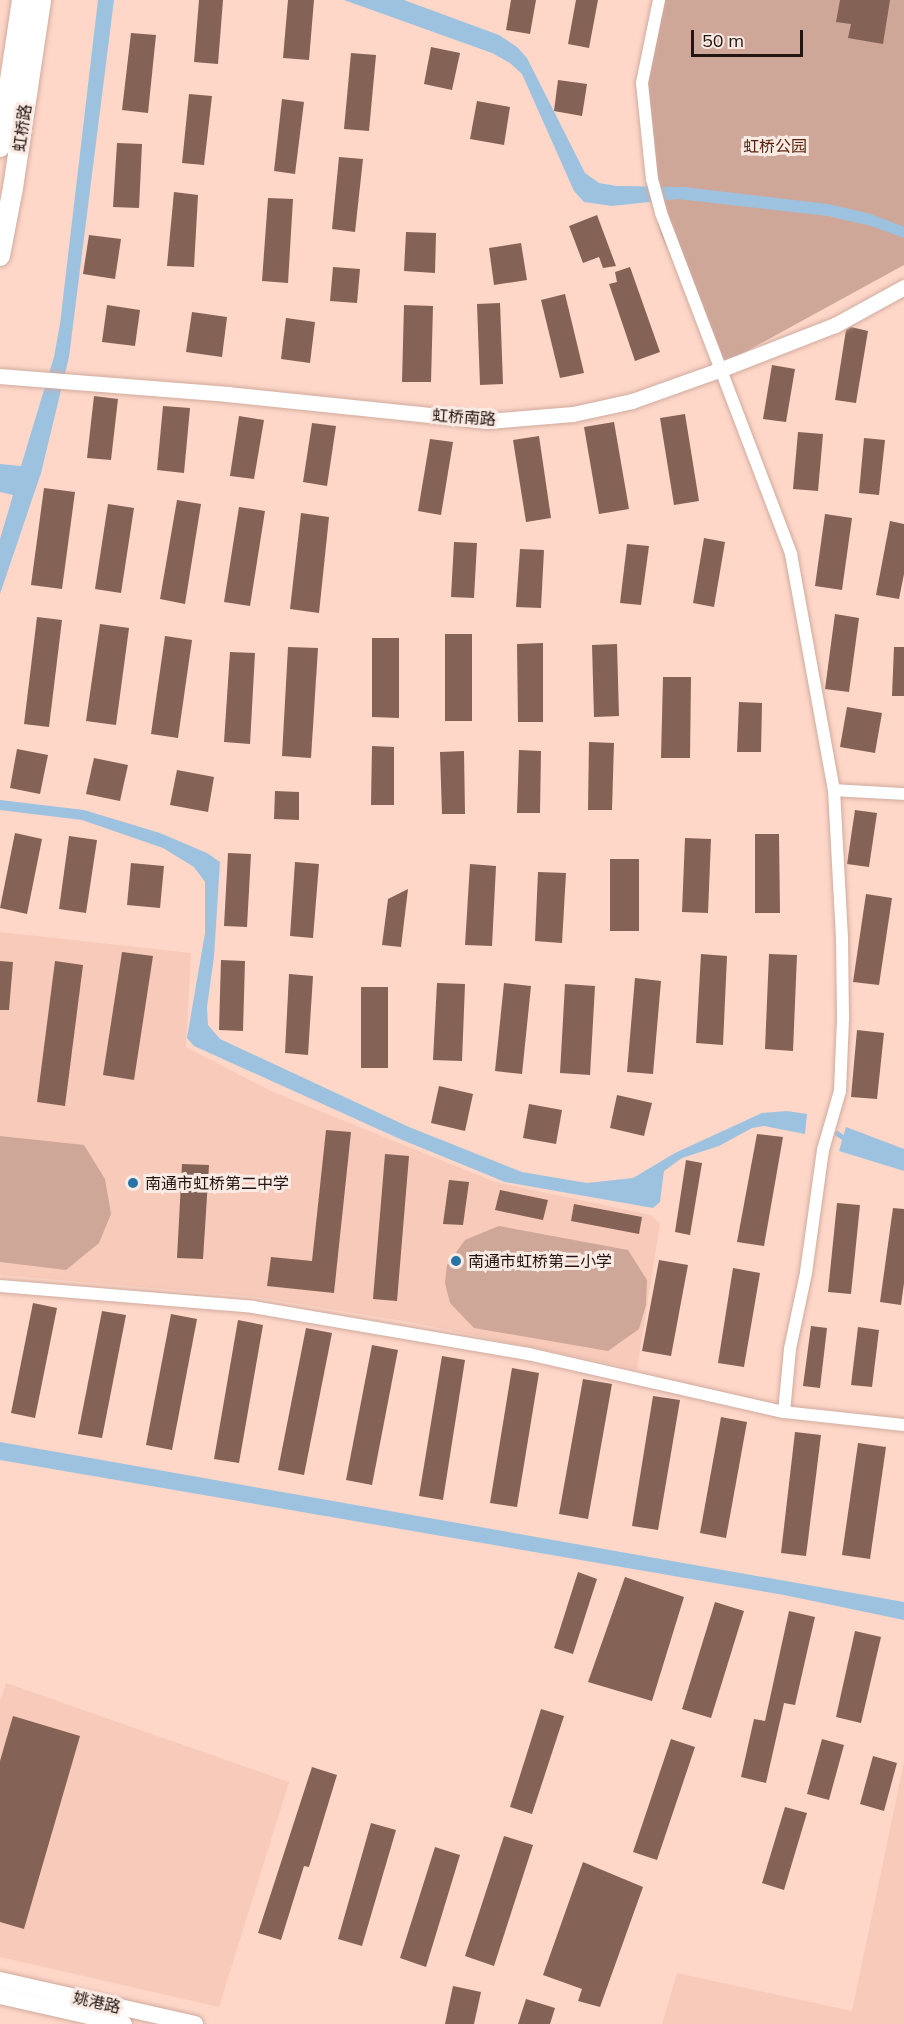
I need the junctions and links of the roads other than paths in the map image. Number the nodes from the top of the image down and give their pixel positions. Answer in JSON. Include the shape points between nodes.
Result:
{"nodes":[{"id":1,"x":22,"y":0,"type":"edge"},
{"id":2,"x":41,"y":0,"type":"edge"},
{"id":3,"x":659,"y":0,"type":"edge"},
{"id":4,"x":0,"y":147,"type":"edge"},
{"id":5,"x":0,"y":256,"type":"edge"},
{"id":6,"x":904,"y":287,"type":"edge"},
{"id":7,"x":722,"y":369,"type":"junction"},
{"id":8,"x":0,"y":376,"type":"edge"},
{"id":9,"x":834,"y":790,"type":"junction"},
{"id":10,"x":904,"y":794,"type":"edge"},
{"id":11,"x":0,"y":1286,"type":"edge"},
{"id":12,"x":784,"y":1412,"type":"junction"},
{"id":13,"x":904,"y":1425,"type":"edge"},
{"id":14,"x":0,"y":1980,"type":"edge"},
{"id":15,"x":0,"y":1996,"type":"edge"},
{"id":16,"x":124,"y":2024,"type":"edge"},
{"id":17,"x":195,"y":2024,"type":"edge"}],
"edges":[{"from":1,"to":4,"type":"main road","name":"虹桥路"},
{"from":2,"to":5,"type":"main road","name":"虹桥路"},
{"from":3,"to":7,"type":"street","via":[[642,83],[652,179],[661,213]]},
{"from":6,"to":7,"type":"street","name":"虹桥南路","via":[[835,325]]},
{"from":7,"to":8,"type":"street","name":"虹桥南路","via":[[633,401],[573,414],[488,421]]},
{"from":7,"to":9,"type":"street","via":[[791,554]]},
{"from":9,"to":10,"type":"street"},
{"from":9,"to":12,"type":"street","via":[[842,937],[840,1091],[823,1150],[806,1273],[789,1349]]},
{"from":11,"to":12,"type":"street","via":[[253,1307],[528,1354]]},
{"from":12,"to":13,"type":"street"},
{"from":14,"to":17,"type":"main road","name":"姚港路"},
{"from":15,"to":16,"type":"main road","name":"姚港路"}]}
